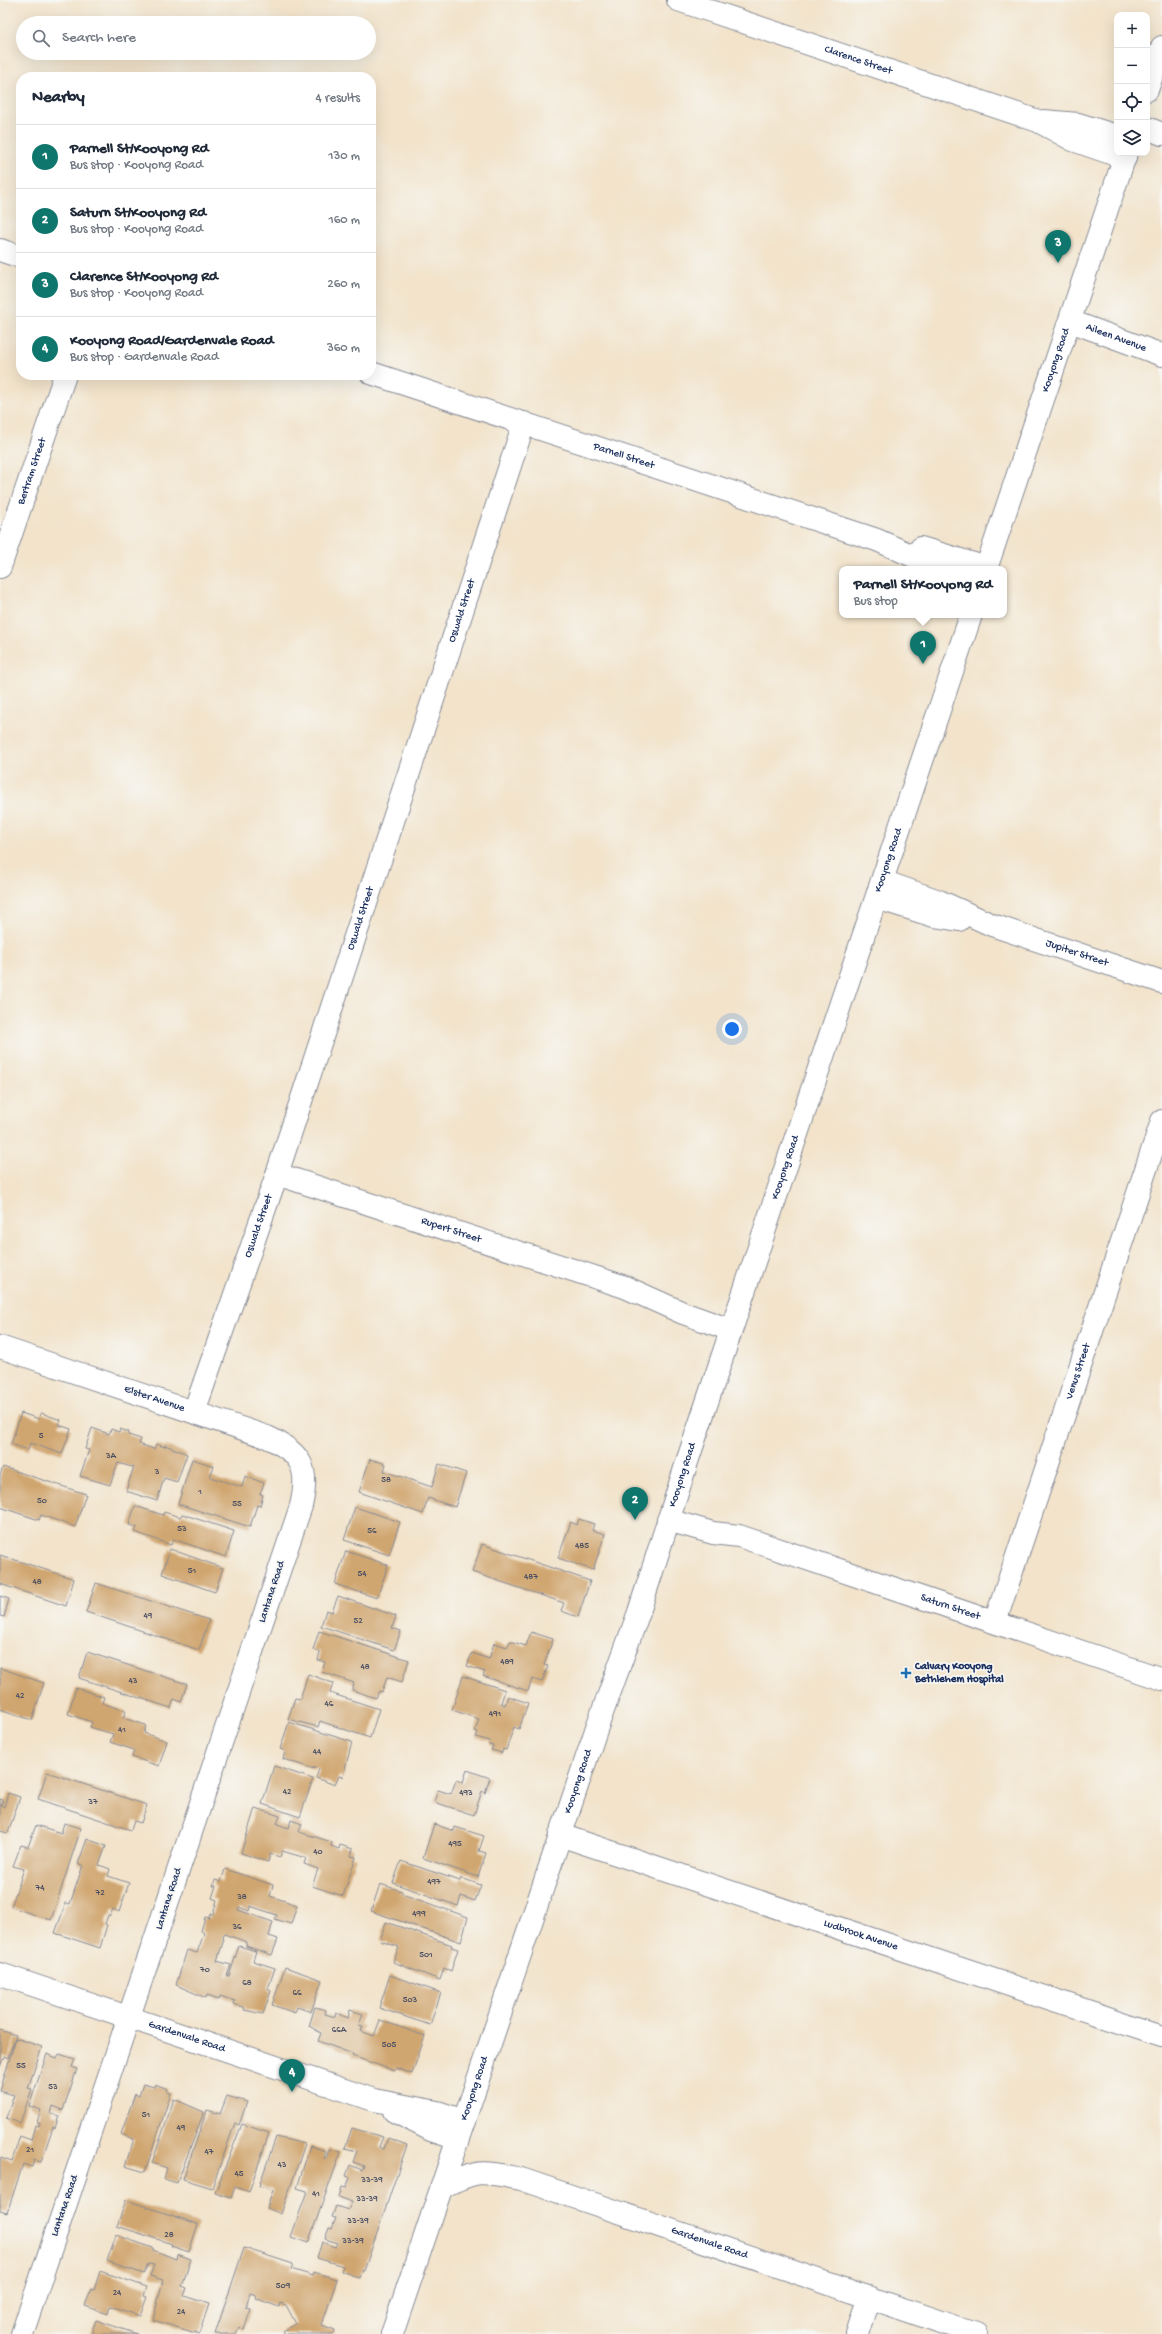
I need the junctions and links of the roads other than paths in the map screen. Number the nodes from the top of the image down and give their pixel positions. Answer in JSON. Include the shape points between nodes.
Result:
{"nodes":[{"id":1,"x":678,"y":0,"type":"edge"},
{"id":2,"x":1162,"y":46,"type":"edge"},
{"id":3,"x":1149,"y":84,"type":"edge"},
{"id":4,"x":1038,"y":121,"type":"junction"},
{"id":5,"x":1150,"y":129,"type":"edge"},
{"id":6,"x":1162,"y":134,"type":"edge"},
{"id":7,"x":1114,"y":135,"type":"edge"},
{"id":8,"x":1150,"y":145,"type":"edge"},
{"id":9,"x":1162,"y":148,"type":"edge"},
{"id":10,"x":1114,"y":153,"type":"edge"},
{"id":11,"x":1125,"y":156,"type":"edge"},
{"id":12,"x":0,"y":250,"type":"edge"},
{"id":13,"x":16,"y":255,"type":"edge"},
{"id":14,"x":1070,"y":321,"type":"junction"},
{"id":15,"x":1162,"y":355,"type":"edge"},
{"id":16,"x":376,"y":375,"type":"edge"},
{"id":17,"x":63,"y":380,"type":"edge"},
{"id":18,"x":524,"y":423,"type":"junction"},
{"id":19,"x":876,"y":540,"type":"junction"},
{"id":20,"x":935,"y":566,"type":"edge"},
{"id":21,"x":981,"y":566,"type":"edge"},
{"id":22,"x":988,"y":566,"type":"edge"},
{"id":23,"x":0,"y":568,"type":"edge"},
{"id":24,"x":970,"y":618,"type":"edge"},
{"id":25,"x":879,"y":889,"type":"junction"},
{"id":26,"x":1162,"y":982,"type":"edge"},
{"id":27,"x":1162,"y":1121,"type":"edge"},
{"id":28,"x":277,"y":1174,"type":"junction"},
{"id":29,"x":734,"y":1322,"type":"junction"},
{"id":30,"x":0,"y":1347,"type":"edge"},
{"id":31,"x":194,"y":1412,"type":"junction"},
{"id":32,"x":301,"y":1463,"type":"joint"},
{"id":33,"x":670,"y":1513,"type":"junction"},
{"id":34,"x":995,"y":1622,"type":"junction"},
{"id":35,"x":1162,"y":1679,"type":"edge"},
{"id":36,"x":560,"y":1835,"type":"junction"},
{"id":37,"x":0,"y":1974,"type":"edge"},
{"id":38,"x":129,"y":2018,"type":"junction"},
{"id":39,"x":1162,"y":2036,"type":"edge"},
{"id":40,"x":461,"y":2130,"type":"junction"},
{"id":41,"x":442,"y":2187,"type":"junction"},
{"id":42,"x":869,"y":2298,"type":"junction"},
{"id":43,"x":22,"y":2334,"type":"edge"},
{"id":44,"x":392,"y":2334,"type":"edge"},
{"id":45,"x":857,"y":2334,"type":"edge"},
{"id":46,"x":976,"y":2334,"type":"edge"}],
"edges":[{"from":1,"to":4,"type":"street","name":"Clarence Street"},
{"from":2,"to":3,"type":"street"},
{"from":4,"to":7,"type":"street","name":"Clarence Street","via":[[1078,124]]},
{"from":4,"to":10,"type":"street","name":"Clarence Street","via":[[1073,140]]},
{"from":5,"to":6,"type":"street"},
{"from":8,"to":9,"type":"street"},
{"from":11,"to":14,"type":"street","name":"Kooyong Road"},
{"from":12,"to":13,"type":"street"},
{"from":14,"to":15,"type":"street","name":"Aileen Avenue"},
{"from":14,"to":22,"type":"street","name":"Kooyong Road"},
{"from":16,"to":18,"type":"street","name":"Parnell Street"},
{"from":17,"to":23,"type":"street","name":"Bertram Street"},
{"from":18,"to":19,"type":"street","name":"Parnell Street"},
{"from":18,"to":28,"type":"street","name":"Oswald Street"},
{"from":19,"to":20,"type":"street","name":"Parnell Street"},
{"from":19,"to":21,"type":"street","name":"Parnell Street","via":[[934,551]]},
{"from":24,"to":25,"type":"street","name":"Kooyong Road"},
{"from":25,"to":26,"type":"street","name":"Jupiter Street","via":[[939,901],[992,925]]},
{"from":25,"to":29,"type":"street","name":"Kooyong Road"},
{"from":27,"to":34,"type":"street","name":"Venus Street"},
{"from":28,"to":29,"type":"street","name":"Rupert Street","via":[[625,1287],[683,1313]]},
{"from":28,"to":31,"type":"street","name":"Oswald Street"},
{"from":29,"to":33,"type":"street","name":"Kooyong Road"},
{"from":30,"to":31,"type":"street","name":"Elster Avenue"},
{"from":31,"to":32,"type":"street","name":"Elster Avenue","via":[[284,1445]]},
{"from":32,"to":38,"type":"street","name":"Lantana Road","via":[[306,1480],[301,1506]]},
{"from":33,"to":34,"type":"street","name":"Saturn Street","via":[[713,1533],[739,1536]]},
{"from":33,"to":36,"type":"street","name":"Kooyong Road","via":[[639,1612]]},
{"from":34,"to":35,"type":"street","name":"Saturn Street"},
{"from":36,"to":39,"type":"street","name":"Ludbrook Avenue"},
{"from":36,"to":40,"type":"street","name":"Kooyong Road"},
{"from":37,"to":38,"type":"street","name":"Gardenvale Road"},
{"from":38,"to":40,"type":"street","name":"Gardenvale Road","via":[[374,2100],[437,2112]]},
{"from":38,"to":43,"type":"street","name":"Lantana Road"},
{"from":40,"to":41,"type":"street","name":"Kooyong Road"},
{"from":41,"to":42,"type":"street","name":"Gardenvale Road","via":[[478,2172],[521,2179]]},
{"from":41,"to":44,"type":"street","name":"Kooyong Road"},
{"from":42,"to":45,"type":"street"},
{"from":42,"to":46,"type":"street","name":"Gardenvale Road"}]}
